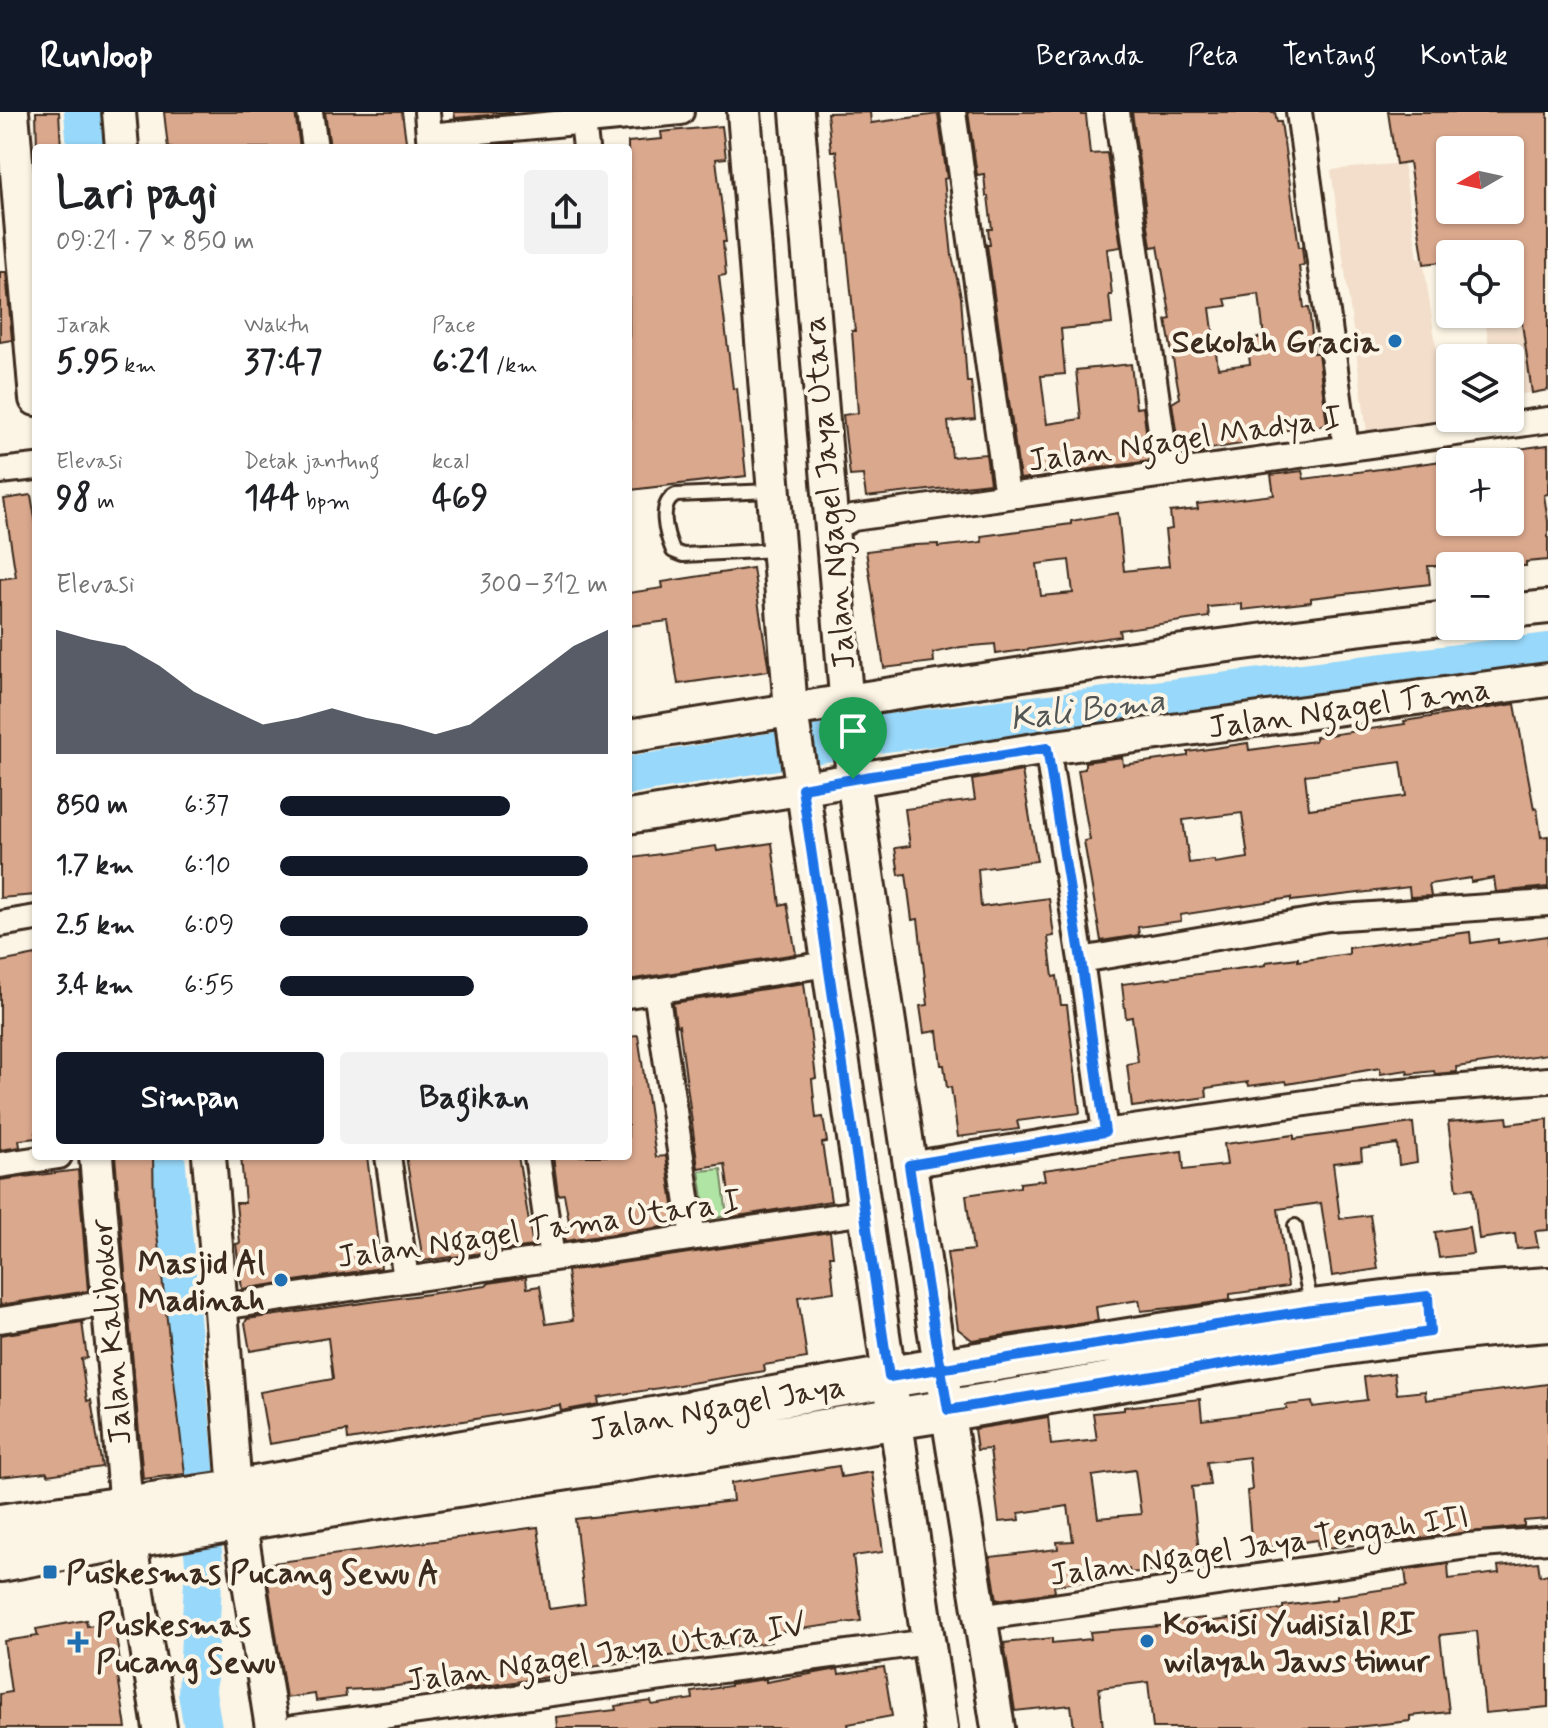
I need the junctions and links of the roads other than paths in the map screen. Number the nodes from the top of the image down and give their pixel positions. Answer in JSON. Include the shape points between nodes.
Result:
{"nodes":[{"id":1,"x":12,"y":112,"type":"edge"},
{"id":2,"x":119,"y":112,"type":"edge"},
{"id":3,"x":310,"y":112,"type":"edge"},
{"id":4,"x":681,"y":112,"type":"edge"},
{"id":5,"x":744,"y":112,"type":"edge"},
{"id":6,"x":797,"y":112,"type":"edge"},
{"id":7,"x":953,"y":112,"type":"edge"},
{"id":8,"x":1117,"y":112,"type":"edge"},
{"id":9,"x":1299,"y":112,"type":"edge"},
{"id":10,"x":583,"y":121,"type":"junction"},
{"id":11,"x":429,"y":132,"type":"edge"},
{"id":12,"x":122,"y":144,"type":"edge"},
{"id":13,"x":314,"y":144,"type":"edge"},
{"id":14,"x":586,"y":144,"type":"edge"},
{"id":15,"x":32,"y":351,"type":"edge"},
{"id":16,"x":1548,"y":420,"type":"edge"},
{"id":17,"x":1346,"y":448,"type":"junction"},
{"id":18,"x":32,"y":467,"type":"edge"},
{"id":19,"x":0,"y":471,"type":"edge"},
{"id":20,"x":1167,"y":473,"type":"junction"},
{"id":21,"x":774,"y":491,"type":"junction"},
{"id":22,"x":1007,"y":496,"type":"junction"},
{"id":23,"x":833,"y":529,"type":"junction"},
{"id":24,"x":778,"y":550,"type":"junction"},
{"id":25,"x":1548,"y":607,"type":"edge"},
{"id":26,"x":1524,"y":610,"type":"edge"},
{"id":27,"x":1436,"y":619,"type":"edge"},
{"id":28,"x":1548,"y":680,"type":"edge"},
{"id":29,"x":846,"y":707,"type":"junction"},
{"id":30,"x":792,"y":716,"type":"junction"},
{"id":31,"x":632,"y":736,"type":"edge"},
{"id":32,"x":1047,"y":748,"type":"junction"},
{"id":33,"x":852,"y":770,"type":"junction"},
{"id":34,"x":801,"y":778,"type":"junction"},
{"id":35,"x":632,"y":816,"type":"edge"},
{"id":36,"x":1548,"y":903,"type":"edge"},
{"id":37,"x":32,"y":919,"type":"edge"},
{"id":38,"x":0,"y":924,"type":"edge"},
{"id":39,"x":1081,"y":960,"type":"junction"},
{"id":40,"x":828,"y":964,"type":"junction"},
{"id":41,"x":656,"y":991,"type":"junction"},
{"id":42,"x":632,"y":994,"type":"edge"},
{"id":43,"x":1548,"y":1080,"type":"edge"},
{"id":44,"x":1105,"y":1132,"type":"junction"},
{"id":45,"x":33,"y":1160,"type":"edge"},
{"id":46,"x":96,"y":1160,"type":"edge"},
{"id":47,"x":209,"y":1160,"type":"edge"},
{"id":48,"x":389,"y":1160,"type":"edge"},
{"id":49,"x":538,"y":1160,"type":"edge"},
{"id":50,"x":0,"y":1165,"type":"edge"},
{"id":51,"x":909,"y":1165,"type":"junction"},
{"id":52,"x":866,"y":1212,"type":"junction"},
{"id":53,"x":1295,"y":1226,"type":"dead end"},
{"id":54,"x":693,"y":1237,"type":"junction"},
{"id":55,"x":552,"y":1258,"type":"junction"},
{"id":56,"x":406,"y":1279,"type":"junction"},
{"id":57,"x":1548,"y":1288,"type":"edge"},
{"id":58,"x":108,"y":1303,"type":"junction"},
{"id":59,"x":222,"y":1307,"type":"junction"},
{"id":60,"x":1312,"y":1310,"type":"junction"},
{"id":61,"x":1429,"y":1314,"type":"junction"},
{"id":62,"x":0,"y":1320,"type":"edge"},
{"id":63,"x":1548,"y":1321,"type":"edge"},
{"id":64,"x":941,"y":1369,"type":"junction"},
{"id":65,"x":889,"y":1377,"type":"junction"},
{"id":66,"x":948,"y":1410,"type":"junction"},
{"id":67,"x":897,"y":1419,"type":"junction"},
{"id":68,"x":230,"y":1506,"type":"junction"},
{"id":69,"x":146,"y":1520,"type":"junction"},
{"id":70,"x":0,"y":1525,"type":"edge"},
{"id":71,"x":1548,"y":1540,"type":"edge"},
{"id":72,"x":0,"y":1561,"type":"edge"},
{"id":73,"x":979,"y":1618,"type":"junction"},
{"id":74,"x":928,"y":1642,"type":"junction"},
{"id":75,"x":160,"y":1728,"type":"edge"},
{"id":76,"x":272,"y":1728,"type":"edge"},
{"id":77,"x":294,"y":1728,"type":"edge"},
{"id":78,"x":941,"y":1728,"type":"edge"},
{"id":79,"x":998,"y":1728,"type":"edge"}],
"edges":[{"from":1,"to":15,"type":"street"},
{"from":2,"to":12,"type":"street"},
{"from":3,"to":13,"type":"street"},
{"from":4,"to":10,"type":"street"},
{"from":5,"to":21,"type":"street","name":"Jalan Ngagel Jaya Utara"},
{"from":6,"to":23,"type":"street","name":"Jalan Ngagel Jaya Utara"},
{"from":7,"to":22,"type":"street"},
{"from":8,"to":20,"type":"street"},
{"from":9,"to":17,"type":"street"},
{"from":10,"to":11,"type":"street"},
{"from":10,"to":14,"type":"street"},
{"from":16,"to":17,"type":"street","name":"Jalan Ngagel Madya I"},
{"from":17,"to":20,"type":"street","name":"Jalan Ngagel Madya I"},
{"from":18,"to":19,"type":"street"},
{"from":20,"to":22,"type":"street","name":"Jalan Ngagel Madya I"},
{"from":21,"to":24,"type":"street","name":"Jalan Ngagel Jaya Utara"},
{"from":21,"to":24,"type":"lane","via":[[676,495],[665,506],[667,536],[673,551],[683,555]]},
{"from":22,"to":23,"type":"street","name":"Jalan Ngagel Madya I","via":[[853,518]]},
{"from":23,"to":29,"type":"street","name":"Jalan Ngagel Jaya Utara"},
{"from":24,"to":30,"type":"street","name":"Jalan Ngagel Jaya Utara"},
{"from":25,"to":26,"type":"street"},
{"from":27,"to":29,"type":"street","via":[[1319,632]]},
{"from":28,"to":32,"type":"street","name":"Jalan Ngagel Tama"},
{"from":29,"to":30,"type":"street"},
{"from":29,"to":33,"type":"street","name":"Jalan Ngagel Jaya Utara"},
{"from":30,"to":31,"type":"street"},
{"from":30,"to":34,"type":"street","name":"Jalan Ngagel Jaya Utara"},
{"from":32,"to":33,"type":"street","name":"Jalan Ngagel Tama"},
{"from":32,"to":39,"type":"street"},
{"from":33,"to":34,"type":"street","name":"Jalan Ngagel Tama"},
{"from":33,"to":51,"type":"street","name":"Jalan Ngagel Jaya Utara"},
{"from":34,"to":35,"type":"street","name":"Jalan Ngagel Tama"},
{"from":34,"to":40,"type":"street","name":"Jalan Ngagel Jaya Utara"},
{"from":36,"to":39,"type":"street","via":[[1339,918]]},
{"from":37,"to":38,"type":"street"},
{"from":39,"to":44,"type":"street"},
{"from":40,"to":41,"type":"street"},
{"from":40,"to":52,"type":"street","name":"Jalan Ngagel Jaya Utara"},
{"from":41,"to":42,"type":"street"},
{"from":41,"to":54,"type":"street"},
{"from":43,"to":44,"type":"street","via":[[1362,1095]]},
{"from":44,"to":51,"type":"street"},
{"from":45,"to":50,"type":"street"},
{"from":46,"to":58,"type":"street","name":"Jalan Kalibokor"},
{"from":47,"to":59,"type":"street"},
{"from":48,"to":56,"type":"street"},
{"from":49,"to":55,"type":"street"},
{"from":51,"to":64,"type":"street","name":"Jalan Ngagel Jaya Utara"},
{"from":52,"to":54,"type":"street","name":"Jalan Ngagel Tama Utara I"},
{"from":52,"to":65,"type":"street","name":"Jalan Ngagel Jaya Utara"},
{"from":53,"to":60,"type":"lane"},
{"from":54,"to":55,"type":"street","name":"Jalan Ngagel Tama Utara I"},
{"from":55,"to":56,"type":"street","name":"Jalan Ngagel Tama Utara I"},
{"from":56,"to":59,"type":"street","name":"Jalan Ngagel Tama Utara I"},
{"from":57,"to":61,"type":"main road","name":"Jalan Ngagel Jaya"},
{"from":58,"to":62,"type":"street"},
{"from":58,"to":69,"type":"street","name":"Jalan Kalibokor"},
{"from":59,"to":68,"type":"street"},
{"from":60,"to":61,"type":"main road","name":"Jalan Ngagel Jaya"},
{"from":60,"to":64,"type":"main road","name":"Jalan Ngagel Jaya"},
{"from":61,"to":63,"type":"main road","name":"Jalan Ngagel Jaya"},
{"from":61,"to":66,"type":"main road","name":"Jalan Ngagel Jaya","via":[[1334,1346]]},
{"from":64,"to":65,"type":"main road","name":"Jalan Ngagel Jaya"},
{"from":64,"to":66,"type":"street","name":"Jalan Ngagel Jaya Utara"},
{"from":65,"to":67,"type":"street","name":"Jalan Ngagel Jaya Utara"},
{"from":65,"to":68,"type":"main road","name":"Jalan Ngagel Jaya"},
{"from":66,"to":67,"type":"main road","name":"Jalan Ngagel Jaya"},
{"from":66,"to":73,"type":"street","name":"Jalan Ngagel Jaya Utara"},
{"from":67,"to":68,"type":"main road","name":"Jalan Ngagel Jaya"},
{"from":67,"to":74,"type":"street","name":"Jalan Ngagel Jaya Utara"},
{"from":68,"to":69,"type":"main road"},
{"from":68,"to":76,"type":"street"},
{"from":69,"to":70,"type":"main road"},
{"from":69,"to":72,"type":"main road"},
{"from":69,"to":75,"type":"street","name":"Jalan Kalibokor"},
{"from":71,"to":73,"type":"street","name":"Jalan Ngagel Jaya Tengah III","via":[[1460,1548]]},
{"from":73,"to":79,"type":"street","name":"Jalan Ngagel Jaya Utara"},
{"from":74,"to":77,"type":"street","name":"Jalan Ngagel Jaya Utara IV"},
{"from":74,"to":78,"type":"street","name":"Jalan Ngagel Jaya Utara"}]}
